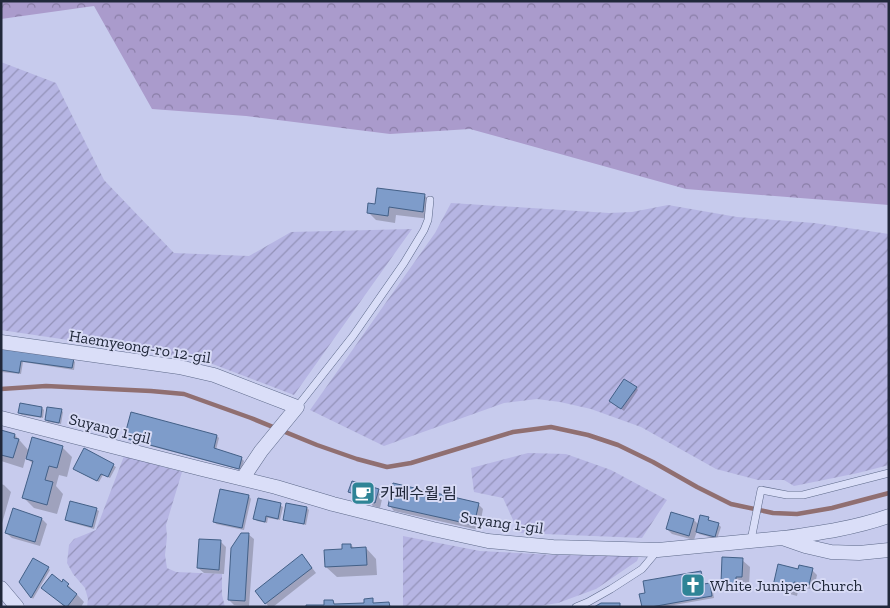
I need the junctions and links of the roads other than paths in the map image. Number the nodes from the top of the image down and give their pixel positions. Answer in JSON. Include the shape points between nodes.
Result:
{"nodes":[{"id":1,"x":430,"y":200,"type":"dead end"},
{"id":2,"x":1,"y":342,"type":"edge"},
{"id":3,"x":298,"y":407,"type":"junction"},
{"id":4,"x":1,"y":418,"type":"edge"},
{"id":5,"x":889,"y":473,"type":"edge"},
{"id":6,"x":243,"y":478,"type":"junction"},
{"id":7,"x":889,"y":516,"type":"edge"},
{"id":8,"x":752,"y":534,"type":"junction"},
{"id":9,"x":782,"y":538,"type":"junction"},
{"id":10,"x":658,"y":550,"type":"junction"},
{"id":11,"x":889,"y":550,"type":"edge"},
{"id":12,"x":1,"y":588,"type":"edge"},
{"id":13,"x":17,"y":607,"type":"edge"},
{"id":14,"x":576,"y":607,"type":"edge"}],
"edges":[{"from":1,"to":3,"type":"lane","via":[[424,230],[404,263]]},
{"from":2,"to":3,"type":"street","name":"Haemyeong-ro 12-gil","via":[[179,367],[214,375]]},
{"from":3,"to":6,"type":"street"},
{"from":4,"to":6,"type":"street","name":"Suyang 1-gil"},
{"from":5,"to":8,"type":"lane","via":[[803,494],[760,490]]},
{"from":6,"to":10,"type":"street","name":"Suyang 1-gil","via":[[333,504],[488,541],[554,547]]},
{"from":7,"to":9,"type":"street","via":[[827,532]]},
{"from":8,"to":9,"type":"street","name":"Suyang 1-gil"},
{"from":8,"to":10,"type":"street","name":"Suyang 1-gil"},
{"from":9,"to":11,"type":"street","name":"Suyang 1-gil","via":[[831,552]]},
{"from":10,"to":14,"type":"lane","via":[[642,569]]},
{"from":12,"to":13,"type":"street"}]}
